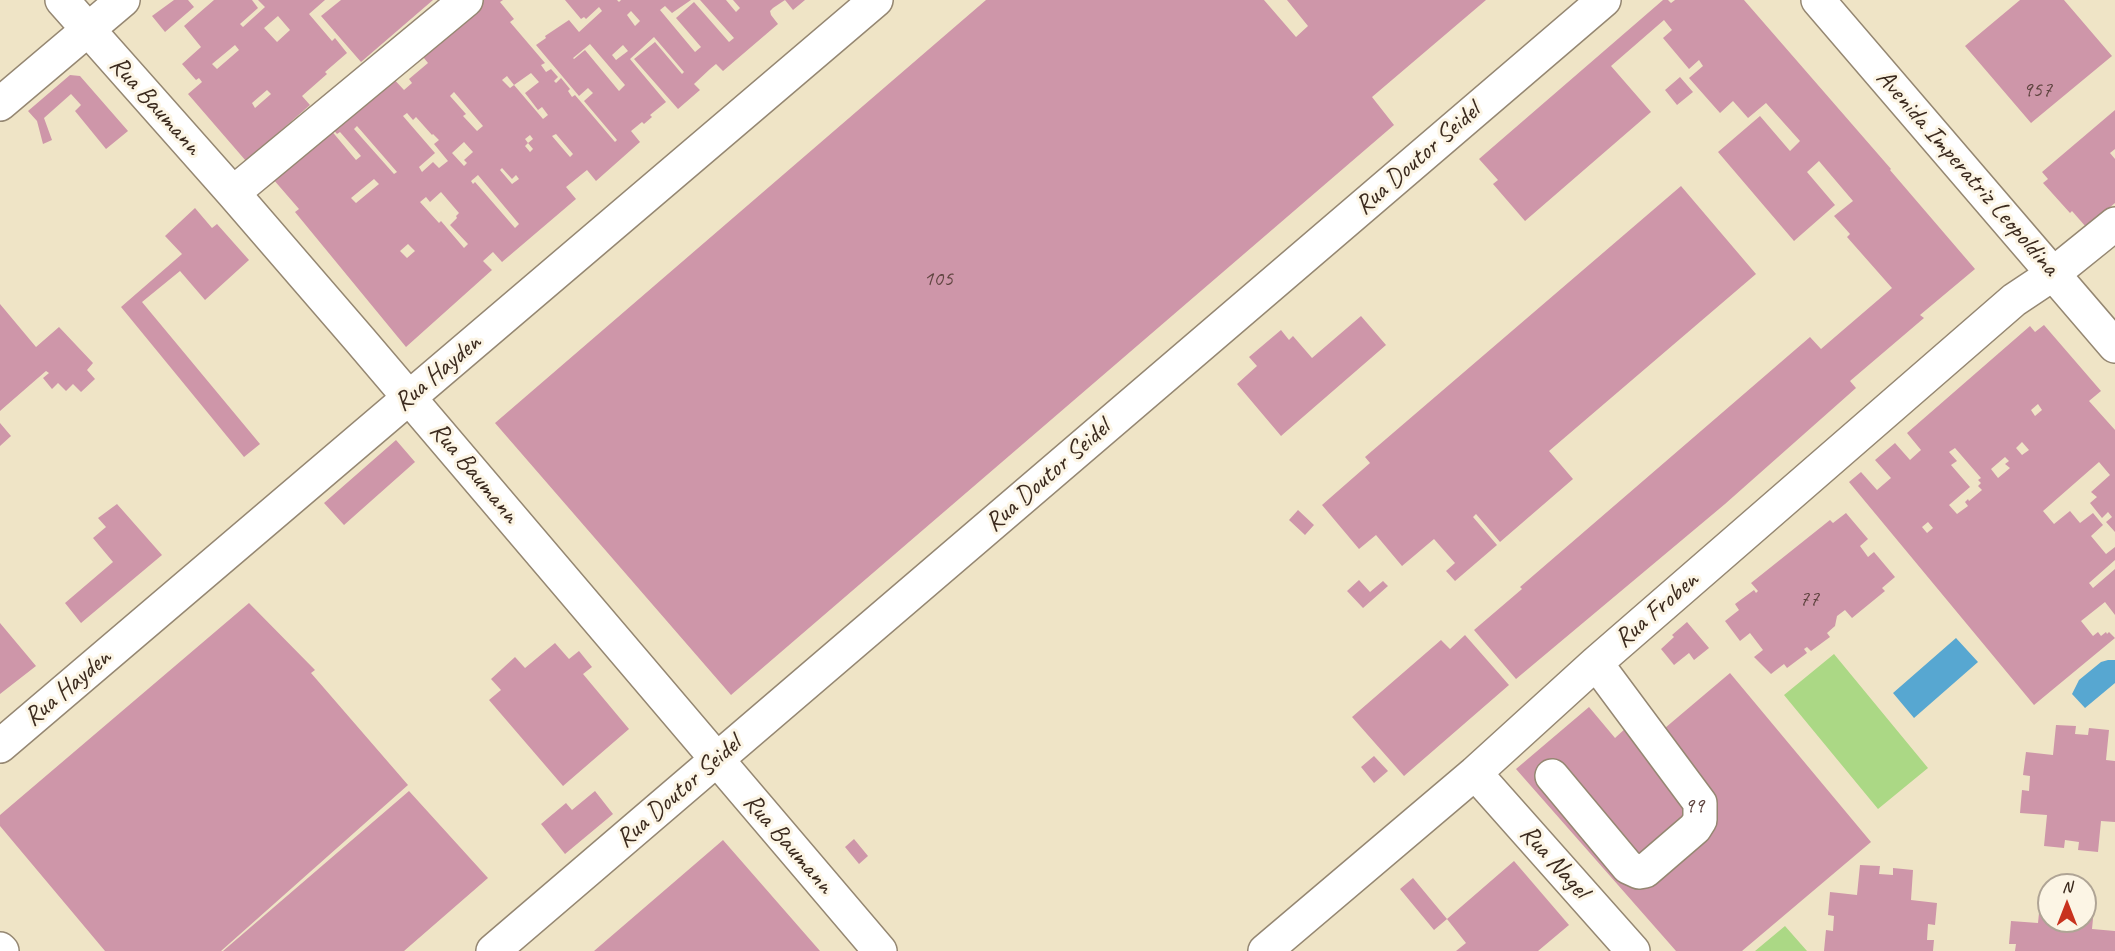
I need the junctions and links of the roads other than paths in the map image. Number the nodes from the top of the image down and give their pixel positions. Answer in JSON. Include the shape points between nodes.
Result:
{"nodes":[{"id":1,"x":62,"y":0,"type":"edge"},
{"id":2,"x":123,"y":0,"type":"edge"},
{"id":3,"x":466,"y":0,"type":"edge"},
{"id":4,"x":876,"y":0,"type":"edge"},
{"id":5,"x":1604,"y":0,"type":"edge"},
{"id":6,"x":1818,"y":0,"type":"edge"},
{"id":7,"x":87,"y":31,"type":"junction"},
{"id":8,"x":0,"y":104,"type":"edge"},
{"id":9,"x":233,"y":193,"type":"junction"},
{"id":10,"x":2115,"y":224,"type":"edge"},
{"id":11,"x":2053,"y":274,"type":"junction"},
{"id":12,"x":2115,"y":346,"type":"edge"},
{"id":13,"x":409,"y":398,"type":"junction"},
{"id":14,"x":1596,"y":663,"type":"junction"},
{"id":15,"x":0,"y":746,"type":"edge"},
{"id":16,"x":716,"y":760,"type":"junction"},
{"id":17,"x":1475,"y":773,"type":"junction"},
{"id":18,"x":1552,"y":776,"type":"dead end"},
{"id":19,"x":493,"y":951,"type":"edge"},
{"id":20,"x":880,"y":951,"type":"edge"},
{"id":21,"x":1265,"y":951,"type":"edge"},
{"id":22,"x":1633,"y":951,"type":"edge"}],
"edges":[{"from":1,"to":7,"type":"street","name":"Rua Baumann"},
{"from":2,"to":7,"type":"street"},
{"from":3,"to":9,"type":"street"},
{"from":4,"to":13,"type":"street","name":"Rua Hayden"},
{"from":5,"to":16,"type":"street","name":"Rua Doutor Seidel"},
{"from":6,"to":11,"type":"street","name":"Avenida Imperatriz Leopoldina"},
{"from":7,"to":8,"type":"street"},
{"from":7,"to":9,"type":"street","name":"Rua Baumann"},
{"from":9,"to":13,"type":"street","name":"Rua Baumann"},
{"from":10,"to":11,"type":"street","name":"Rua Froben"},
{"from":11,"to":12,"type":"street","name":"Avenida Imperatriz Leopoldina"},
{"from":11,"to":14,"type":"street","name":"Rua Froben","via":[[2014,300]]},
{"from":13,"to":15,"type":"street","name":"Rua Hayden"},
{"from":13,"to":16,"type":"street","name":"Rua Baumann"},
{"from":14,"to":17,"type":"street","name":"Rua Froben"},
{"from":14,"to":18,"type":"street","via":[[1700,803],[1700,820],[1645,871],[1633,871]]},
{"from":16,"to":19,"type":"street","name":"Rua Doutor Seidel"},
{"from":16,"to":20,"type":"street","name":"Rua Baumann"},
{"from":17,"to":21,"type":"street","name":"Rua Froben"},
{"from":17,"to":22,"type":"street","name":"Rua Nagel"}]}
